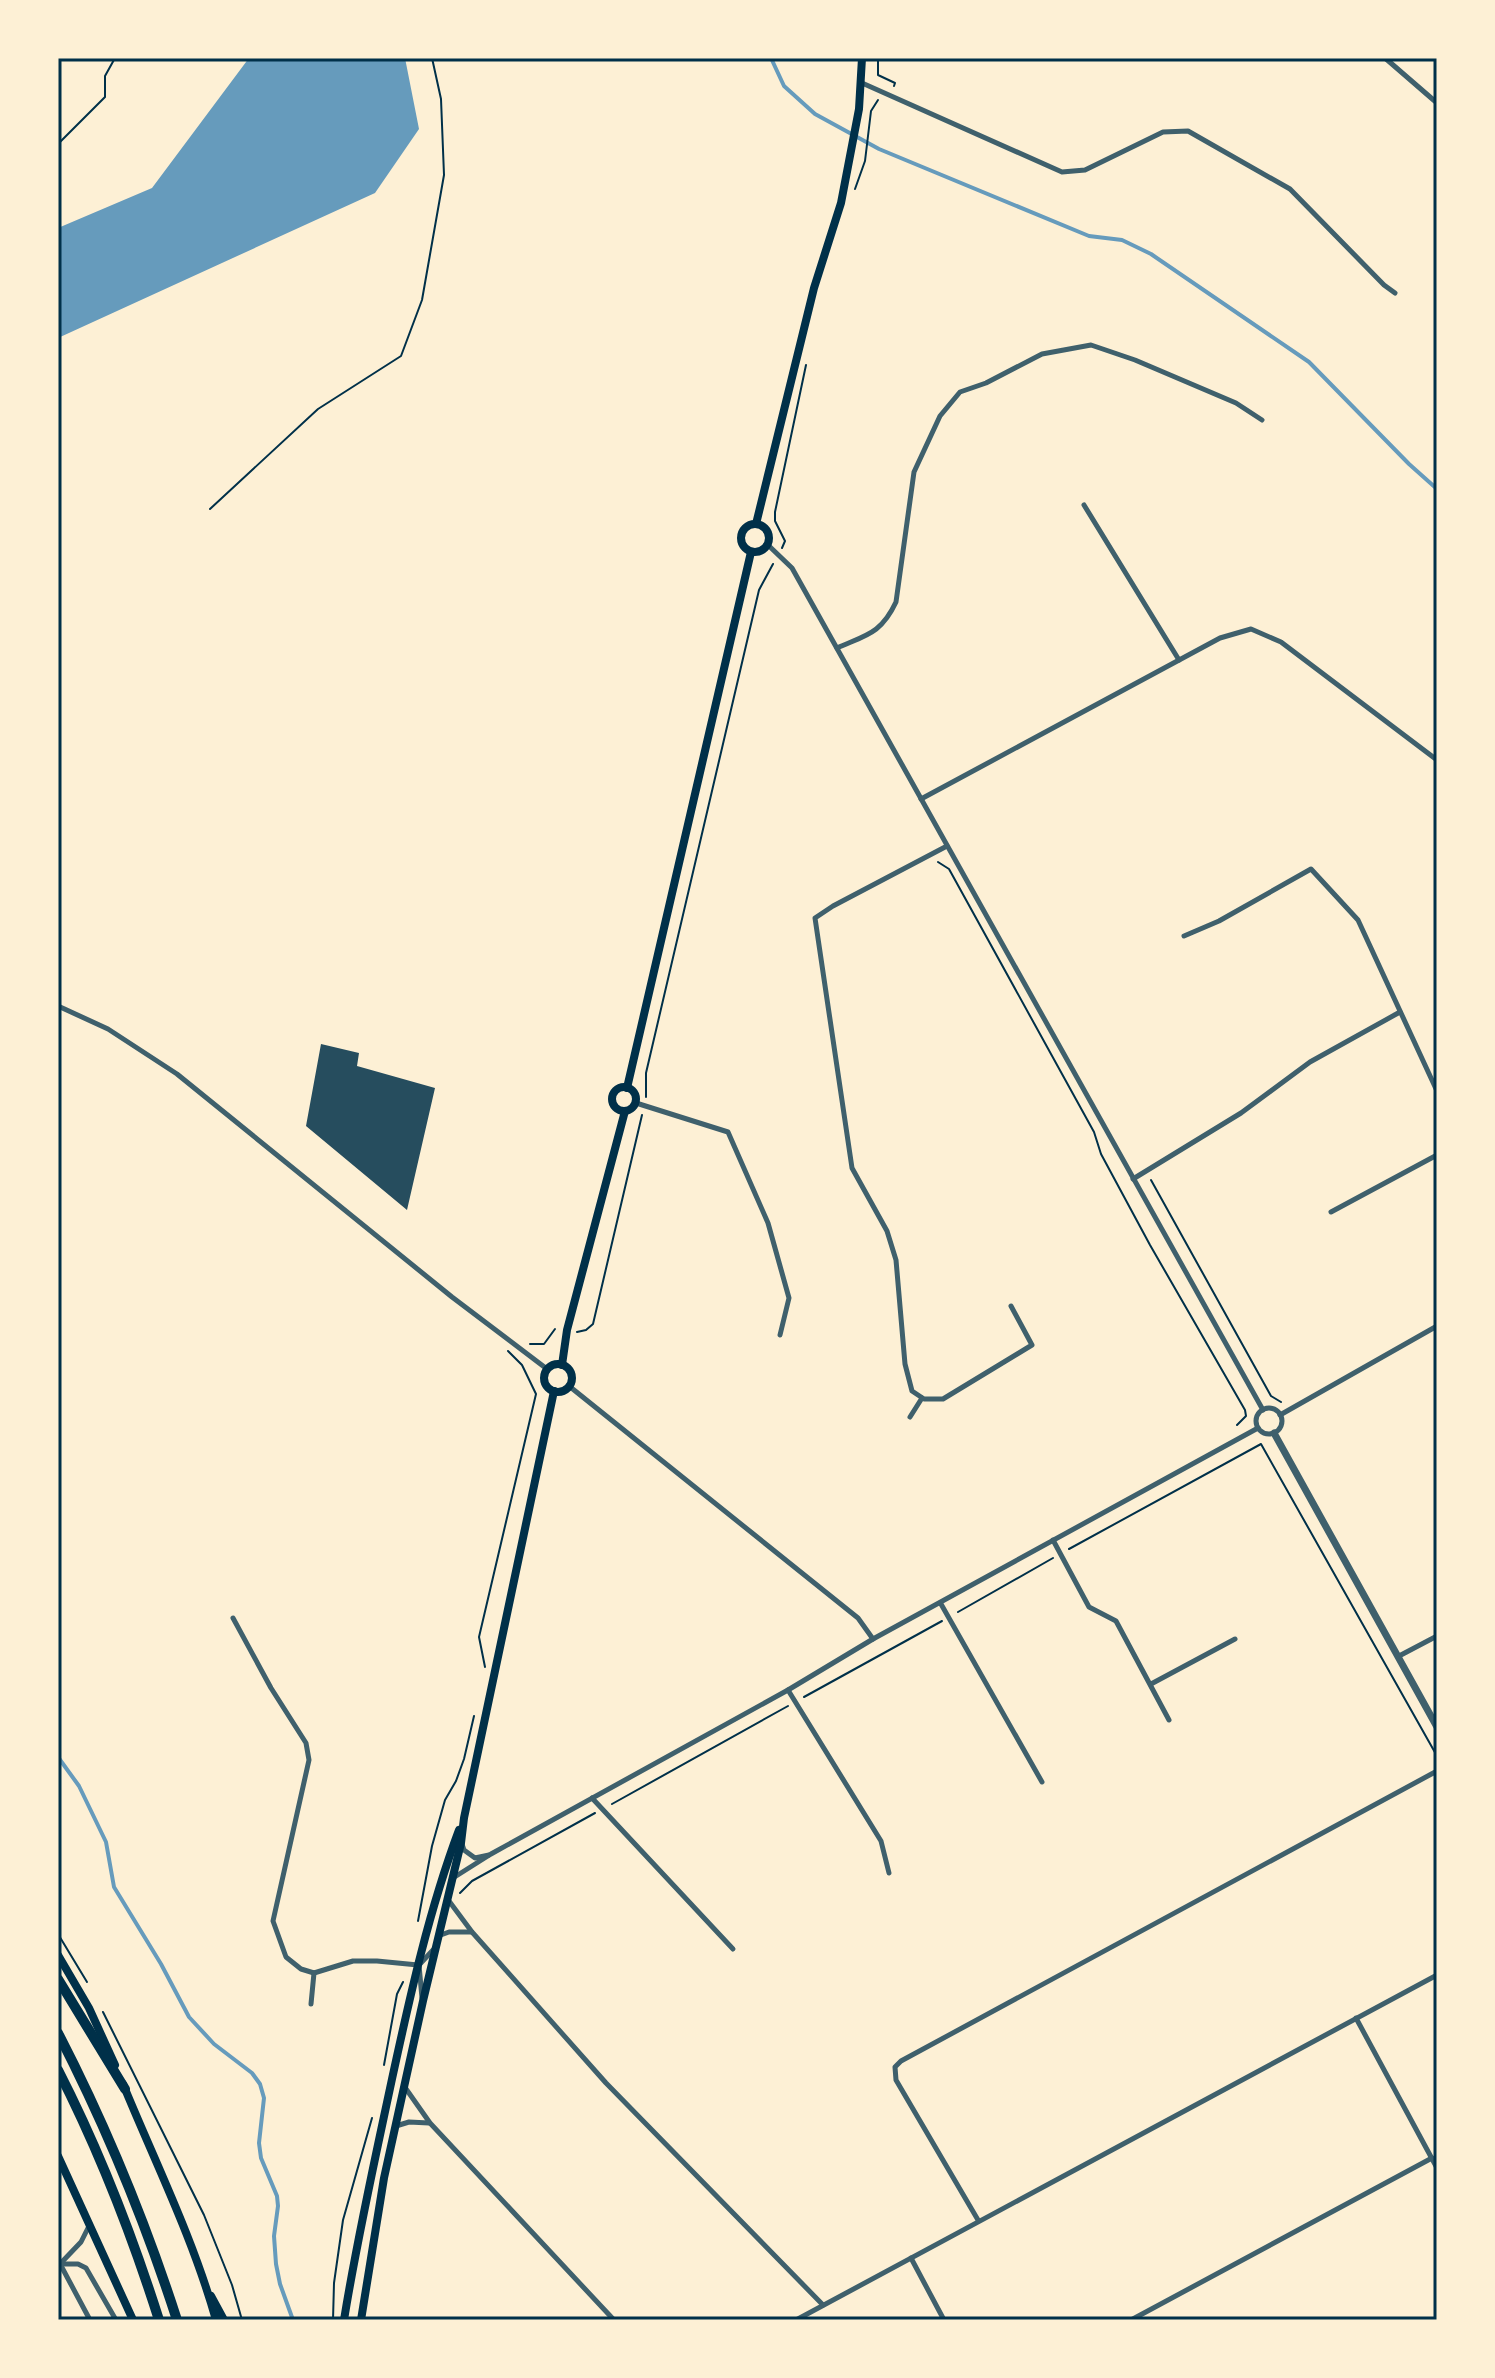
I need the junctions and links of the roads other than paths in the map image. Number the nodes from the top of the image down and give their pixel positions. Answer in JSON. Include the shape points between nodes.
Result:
{"nodes":[{"id":1,"x":862,"y":58,"type":"edge"},
{"id":2,"x":1385,"y":58,"type":"edge"},
{"id":3,"x":862,"y":83,"type":"junction"},
{"id":4,"x":1437,"y":103,"type":"edge"},
{"id":5,"x":1395,"y":293,"type":"dead end"},
{"id":6,"x":1262,"y":420,"type":"dead end"},
{"id":7,"x":1084,"y":505,"type":"dead end"},
{"id":8,"x":756,"y":524,"type":"junction"},
{"id":9,"x":768,"y":545,"type":"junction"},
{"id":10,"x":751,"y":552,"type":"junction"},
{"id":11,"x":837,"y":648,"type":"junction"},
{"id":12,"x":1179,"y":660,"type":"junction"},
{"id":13,"x":1437,"y":760,"type":"edge"},
{"id":14,"x":921,"y":799,"type":"junction"},
{"id":15,"x":947,"y":846,"type":"junction"},
{"id":16,"x":1184,"y":936,"type":"dead end"},
{"id":17,"x":58,"y":1006,"type":"edge"},
{"id":18,"x":1400,"y":1012,"type":"junction"},
{"id":19,"x":627,"y":1088,"type":"junction"},
{"id":20,"x":1437,"y":1091,"type":"edge"},
{"id":21,"x":636,"y":1103,"type":"junction"},
{"id":22,"x":625,"y":1111,"type":"junction"},
{"id":23,"x":1437,"y":1155,"type":"edge"},
{"id":24,"x":1133,"y":1179,"type":"junction"},
{"id":25,"x":1331,"y":1212,"type":"dead end"},
{"id":26,"x":1011,"y":1306,"type":"dead end"},
{"id":27,"x":1437,"y":1326,"type":"edge"},
{"id":28,"x":780,"y":1335,"type":"dead end"},
{"id":29,"x":562,"y":1365,"type":"junction"},
{"id":30,"x":547,"y":1369,"type":"junction"},
{"id":31,"x":569,"y":1386,"type":"junction"},
{"id":32,"x":554,"y":1391,"type":"junction"},
{"id":33,"x":922,"y":1398,"type":"junction"},
{"id":34,"x":1263,"y":1410,"type":"junction"},
{"id":35,"x":1280,"y":1415,"type":"junction"},
{"id":36,"x":910,"y":1417,"type":"dead end"},
{"id":37,"x":1258,"y":1428,"type":"junction"},
{"id":38,"x":1274,"y":1433,"type":"junction"},
{"id":39,"x":1053,"y":1540,"type":"junction"},
{"id":40,"x":941,"y":1604,"type":"junction"},
{"id":41,"x":233,"y":1618,"type":"dead end"},
{"id":42,"x":1437,"y":1636,"type":"edge"},
{"id":43,"x":873,"y":1639,"type":"junction"},
{"id":44,"x":1235,"y":1639,"type":"dead end"},
{"id":45,"x":1399,"y":1656,"type":"junction"},
{"id":46,"x":1151,"y":1684,"type":"junction"},
{"id":47,"x":788,"y":1690,"type":"junction"},
{"id":48,"x":1169,"y":1720,"type":"dead end"},
{"id":49,"x":1437,"y":1727,"type":"edge"},
{"id":50,"x":1437,"y":1771,"type":"edge"},
{"id":51,"x":1042,"y":1782,"type":"dead end"},
{"id":52,"x":592,"y":1798,"type":"junction"},
{"id":53,"x":464,"y":1818,"type":"junction"},
{"id":54,"x":461,"y":1843,"type":"junction"},
{"id":55,"x":491,"y":1854,"type":"junction"},
{"id":56,"x":889,"y":1873,"type":"dead end"},
{"id":57,"x":452,"y":1879,"type":"junction"},
{"id":58,"x":452,"y":1899,"type":"junction"},
{"id":59,"x":472,"y":1932,"type":"junction"},
{"id":60,"x":437,"y":1941,"type":"junction"},
{"id":61,"x":733,"y":1949,"type":"dead end"},
{"id":62,"x":58,"y":1955,"type":"edge"},
{"id":63,"x":419,"y":1965,"type":"junction"},
{"id":64,"x":314,"y":1973,"type":"junction"},
{"id":65,"x":1437,"y":1975,"type":"edge"},
{"id":66,"x":58,"y":1979,"type":"edge"},
{"id":67,"x":423,"y":2001,"type":"junction"},
{"id":68,"x":311,"y":2004,"type":"dead end"},
{"id":69,"x":1356,"y":2018,"type":"junction"},
{"id":70,"x":58,"y":2033,"type":"edge"},
{"id":71,"x":58,"y":2070,"type":"edge"},
{"id":72,"x":404,"y":2086,"type":"junction"},
{"id":73,"x":125,"y":2089,"type":"junction"},
{"id":74,"x":430,"y":2123,"type":"junction"},
{"id":75,"x":396,"y":2126,"type":"junction"},
{"id":76,"x":58,"y":2156,"type":"edge"},
{"id":77,"x":1432,"y":2158,"type":"junction"},
{"id":78,"x":1437,"y":2168,"type":"edge"},
{"id":79,"x":978,"y":2220,"type":"junction"},
{"id":80,"x":89,"y":2225,"type":"junction"},
{"id":81,"x":911,"y":2258,"type":"junction"},
{"id":82,"x":59,"y":2263,"type":"edge"},
{"id":83,"x":207,"y":2288,"type":"junction"},
{"id":84,"x":823,"y":2305,"type":"junction"},
{"id":85,"x":90,"y":2320,"type":"edge"},
{"id":86,"x":116,"y":2320,"type":"edge"},
{"id":87,"x":133,"y":2320,"type":"edge"},
{"id":88,"x":159,"y":2320,"type":"edge"},
{"id":89,"x":177,"y":2320,"type":"edge"},
{"id":90,"x":216,"y":2320,"type":"edge"},
{"id":91,"x":224,"y":2320,"type":"edge"},
{"id":92,"x":344,"y":2320,"type":"edge"},
{"id":93,"x":361,"y":2320,"type":"edge"},
{"id":94,"x":614,"y":2320,"type":"edge"},
{"id":95,"x":796,"y":2320,"type":"edge"},
{"id":96,"x":944,"y":2320,"type":"edge"},
{"id":97,"x":1131,"y":2320,"type":"edge"}],
"edges":[{"from":1,"to":3,"type":"main road"},
{"from":2,"to":4,"type":"street"},
{"from":3,"to":5,"type":"street","via":[[1062,172],[1085,170],[1163,132],[1188,131],[1290,189]]},
{"from":3,"to":8,"type":"main road","via":[[841,203],[814,288]]},
{"from":6,"to":11,"type":"street","via":[[1236,403],[1091,345],[1042,354],[960,392],[940,416],[914,472],[896,602],[887,622]]},
{"from":7,"to":12,"type":"street"},
{"from":8,"to":9,"type":"main road","via":[[766,530]]},
{"from":8,"to":10,"type":"main road","via":[[740,537]]},
{"from":9,"to":10,"type":"main road"},
{"from":9,"to":11,"type":"street","via":[[792,568]]},
{"from":10,"to":19,"type":"main road"},
{"from":11,"to":14,"type":"street"},
{"from":12,"to":13,"type":"street","via":[[1251,629],[1281,642]]},
{"from":12,"to":14,"type":"street"},
{"from":14,"to":15,"type":"street"},
{"from":15,"to":24,"type":"street"},
{"from":15,"to":33,"type":"street","via":[[815,918],[852,1168],[887,1231],[896,1260],[905,1364],[912,1391]]},
{"from":16,"to":18,"type":"street","via":[[1311,869],[1358,920]]},
{"from":17,"to":30,"type":"street","via":[[108,1029],[177,1074]]},
{"from":18,"to":20,"type":"street"},
{"from":18,"to":24,"type":"street","via":[[1310,1062],[1241,1113]]},
{"from":19,"to":21,"type":"main road"},
{"from":19,"to":22,"type":"main road","via":[[619,1088],[612,1097],[615,1108]]},
{"from":21,"to":22,"type":"main road"},
{"from":21,"to":28,"type":"street","via":[[728,1132],[768,1223],[789,1298]]},
{"from":22,"to":29,"type":"main road"},
{"from":23,"to":25,"type":"street"},
{"from":24,"to":34,"type":"street"},
{"from":26,"to":33,"type":"street","via":[[1032,1345],[943,1399]]},
{"from":27,"to":35,"type":"street"},
{"from":29,"to":30,"type":"main road"},
{"from":29,"to":31,"type":"main road","via":[[571,1374]]},
{"from":30,"to":32,"type":"main road","via":[[545,1382]]},
{"from":31,"to":32,"type":"main road"},
{"from":31,"to":43,"type":"street","via":[[858,1618]]},
{"from":32,"to":53,"type":"main road"},
{"from":33,"to":36,"type":"street"},
{"from":34,"to":35,"type":"street"},
{"from":34,"to":37,"type":"street","via":[[1256,1418]]},
{"from":35,"to":38,"type":"street","via":[[1281,1425]]},
{"from":37,"to":38,"type":"street"},
{"from":37,"to":39,"type":"street"},
{"from":38,"to":45,"type":"street"},
{"from":39,"to":40,"type":"street"},
{"from":39,"to":46,"type":"street","via":[[1089,1607],[1116,1621]]},
{"from":40,"to":43,"type":"street"},
{"from":40,"to":51,"type":"street"},
{"from":41,"to":64,"type":"street","via":[[306,1743],[309,1760],[273,1921],[286,1957]]},
{"from":42,"to":45,"type":"street"},
{"from":43,"to":47,"type":"street"},
{"from":44,"to":46,"type":"street"},
{"from":45,"to":49,"type":"street"},
{"from":46,"to":48,"type":"street"},
{"from":47,"to":52,"type":"street"},
{"from":47,"to":56,"type":"street","via":[[881,1841]]},
{"from":50,"to":79,"type":"street","via":[[901,2061],[895,2067],[896,2080]]},
{"from":52,"to":55,"type":"street"},
{"from":52,"to":61,"type":"street"},
{"from":53,"to":54,"type":"main road"},
{"from":53,"to":63,"type":"main road"},
{"from":54,"to":55,"type":"street","via":[[475,1858]]},
{"from":54,"to":57,"type":"main road"},
{"from":55,"to":57,"type":"street"},
{"from":57,"to":58,"type":"main road"},
{"from":58,"to":59,"type":"street"},
{"from":58,"to":60,"type":"main road"},
{"from":59,"to":60,"type":"street","via":[[449,1932]]},
{"from":59,"to":84,"type":"street","via":[[606,2083]]},
{"from":60,"to":63,"type":"street"},
{"from":60,"to":67,"type":"main road"},
{"from":62,"to":73,"type":"main road","via":[[89,2008]]},
{"from":63,"to":64,"type":"street","via":[[353,1961]]},
{"from":63,"to":67,"type":"street"},
{"from":63,"to":92,"type":"main road","via":[[369,2178]]},
{"from":64,"to":68,"type":"street"},
{"from":65,"to":69,"type":"street"},
{"from":66,"to":73,"type":"highway"},
{"from":67,"to":72,"type":"main road"},
{"from":69,"to":77,"type":"street"},
{"from":69,"to":79,"type":"street"},
{"from":70,"to":89,"type":"highway","via":[[117,2153]]},
{"from":71,"to":88,"type":"highway","via":[[98,2156]]},
{"from":72,"to":74,"type":"street"},
{"from":72,"to":75,"type":"main road"},
{"from":73,"to":83,"type":"main road"},
{"from":74,"to":75,"type":"street"},
{"from":74,"to":94,"type":"street"},
{"from":75,"to":93,"type":"main road"},
{"from":76,"to":80,"type":"main road"},
{"from":77,"to":78,"type":"street"},
{"from":77,"to":97,"type":"street"},
{"from":79,"to":81,"type":"street"},
{"from":80,"to":82,"type":"street","via":[[81,2242]]},
{"from":80,"to":87,"type":"main road"},
{"from":81,"to":84,"type":"street"},
{"from":81,"to":96,"type":"street"},
{"from":82,"to":85,"type":"street"},
{"from":82,"to":86,"type":"street","via":[[86,2268]]},
{"from":83,"to":90,"type":"main road"},
{"from":83,"to":91,"type":"main road"},
{"from":84,"to":95,"type":"street"}]}
